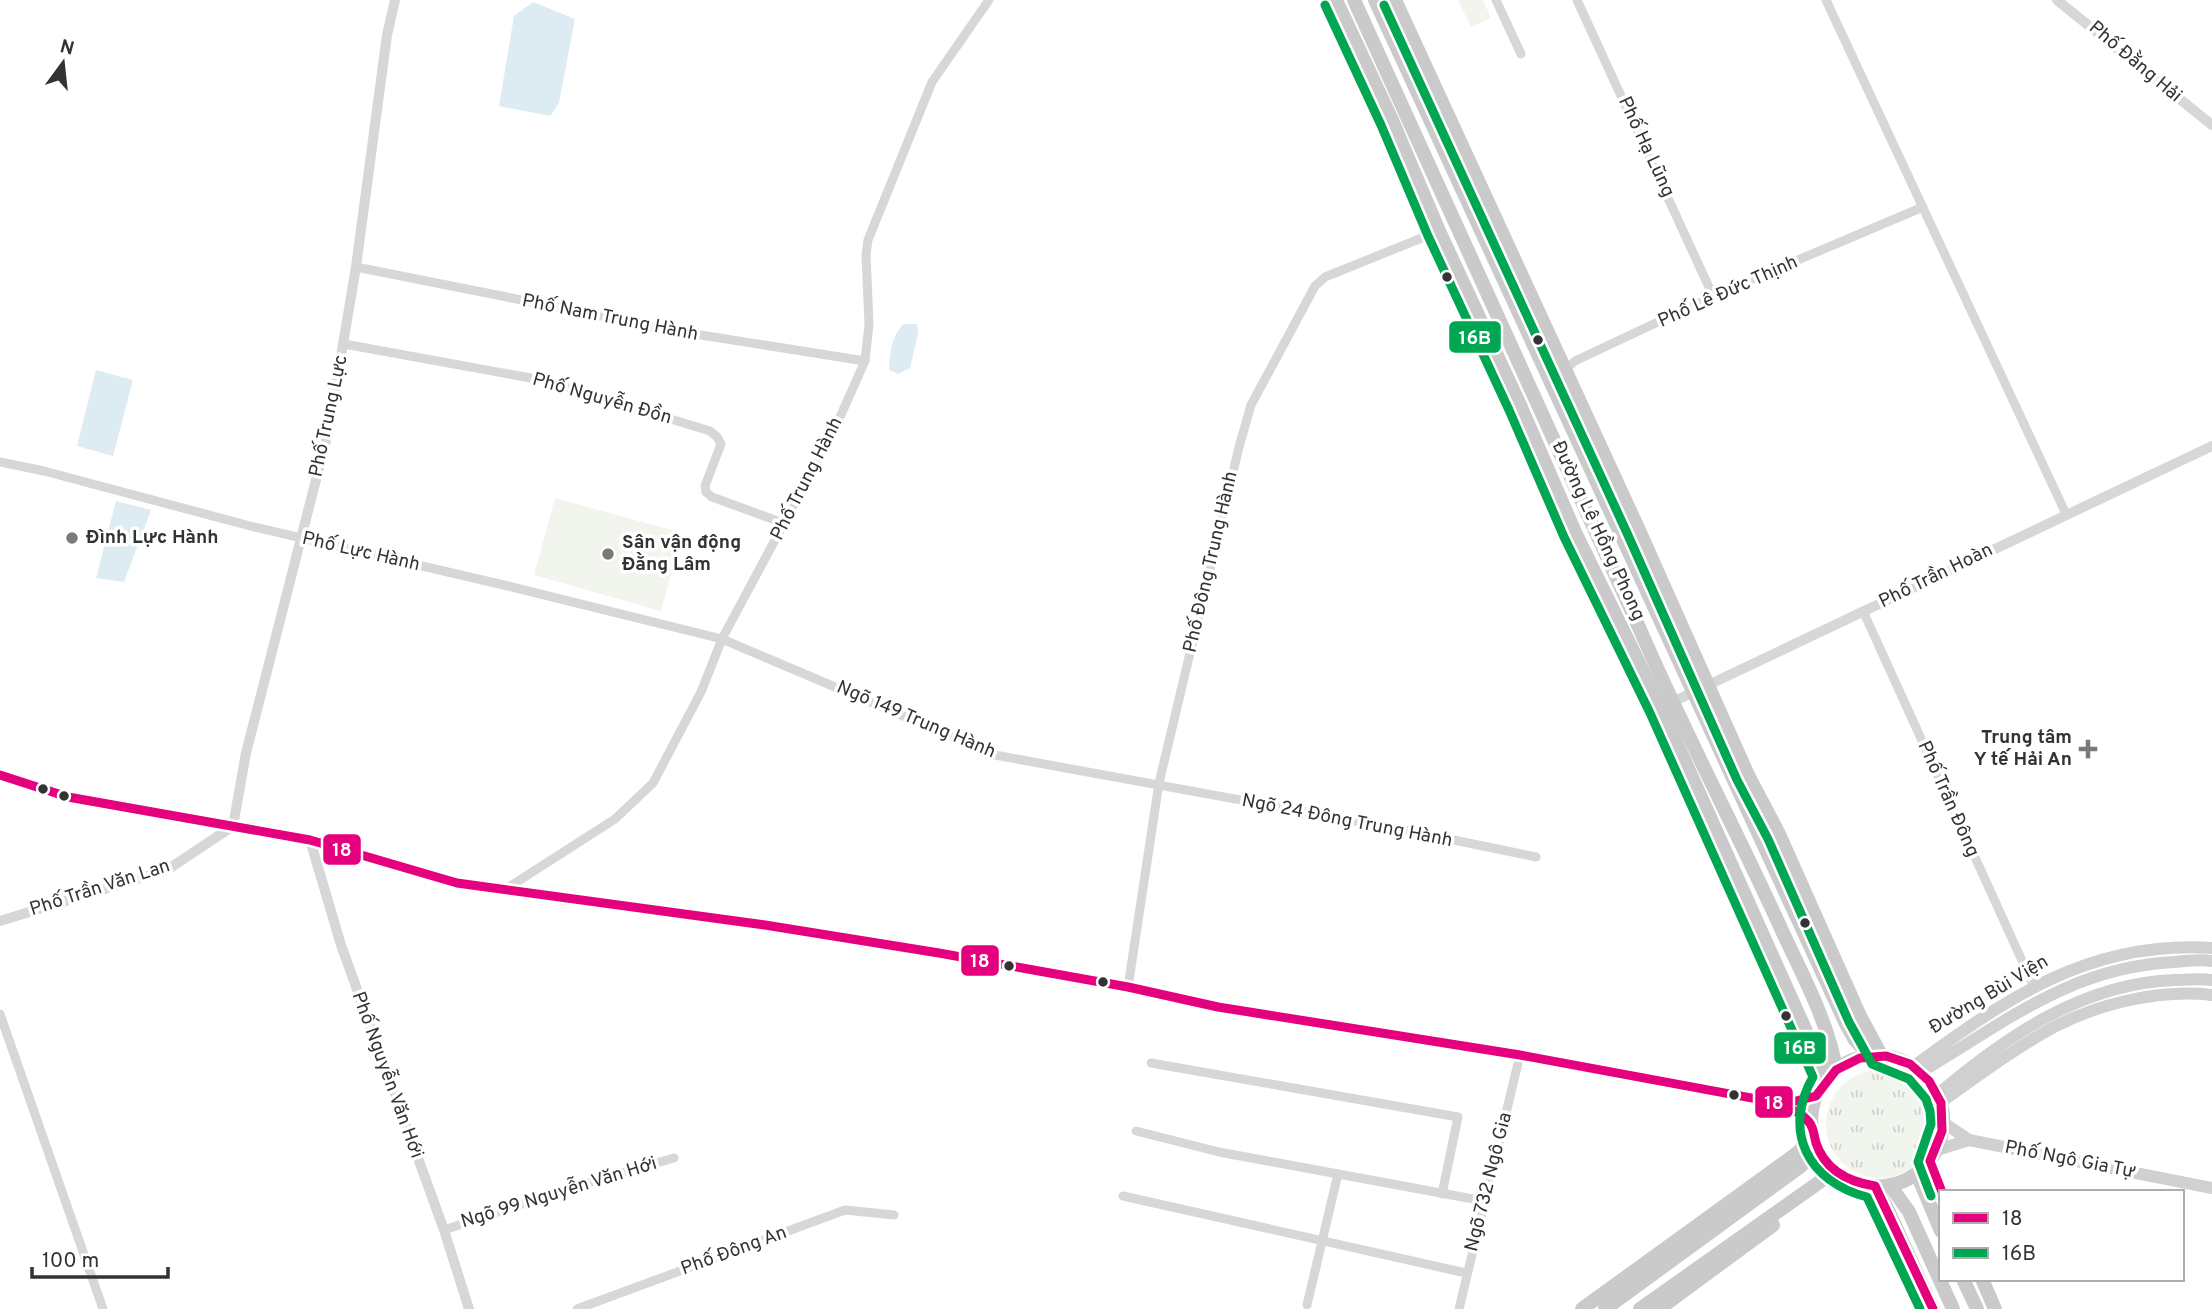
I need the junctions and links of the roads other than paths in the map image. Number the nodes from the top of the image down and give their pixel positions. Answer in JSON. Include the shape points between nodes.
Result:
{"nodes":[{"id":1,"x":395,"y":0,"type":"edge"},
{"id":2,"x":989,"y":0,"type":"edge"},
{"id":3,"x":1336,"y":0,"type":"edge"},
{"id":4,"x":1354,"y":0,"type":"edge"},
{"id":5,"x":1375,"y":0,"type":"edge"},
{"id":6,"x":1395,"y":0,"type":"edge"},
{"id":7,"x":1496,"y":0,"type":"edge"},
{"id":8,"x":1577,"y":0,"type":"edge"},
{"id":9,"x":1826,"y":0,"type":"edge"},
{"id":10,"x":2057,"y":0,"type":"edge"},
{"id":11,"x":1521,"y":54,"type":"dead end"},
{"id":12,"x":1441,"y":102,"type":"junction"},
{"id":13,"x":1424,"y":109,"type":"junction"},
{"id":14,"x":1408,"y":115,"type":"junction"},
{"id":15,"x":1392,"y":120,"type":"junction"},
{"id":16,"x":2212,"y":125,"type":"edge"},
{"id":17,"x":1923,"y":207,"type":"junction"},
{"id":18,"x":1439,"y":231,"type":"junction"},
{"id":19,"x":356,"y":267,"type":"junction"},
{"id":20,"x":1713,"y":296,"type":"junction"},
{"id":21,"x":344,"y":344,"type":"junction"},
{"id":22,"x":865,"y":361,"type":"junction"},
{"id":23,"x":1565,"y":370,"type":"junction"},
{"id":24,"x":1560,"y":400,"type":"junction"},
{"id":25,"x":2212,"y":446,"type":"edge"},
{"id":26,"x":0,"y":462,"type":"edge"},
{"id":27,"x":2066,"y":514,"type":"junction"},
{"id":28,"x":783,"y":523,"type":"junction"},
{"id":29,"x":302,"y":539,"type":"junction"},
{"id":30,"x":1863,"y":611,"type":"junction"},
{"id":31,"x":722,"y":639,"type":"junction"},
{"id":32,"x":1707,"y":685,"type":"junction"},
{"id":33,"x":1692,"y":692,"type":"junction"},
{"id":34,"x":1666,"y":705,"type":"junction"},
{"id":35,"x":0,"y":775,"type":"edge"},
{"id":36,"x":1159,"y":783,"type":"junction"},
{"id":37,"x":233,"y":826,"type":"junction"},
{"id":38,"x":310,"y":840,"type":"junction"},
{"id":39,"x":1536,"y":857,"type":"dead end"},
{"id":40,"x":506,"y":889,"type":"junction"},
{"id":41,"x":0,"y":921,"type":"edge"},
{"id":42,"x":2212,"y":948,"type":"edge"},
{"id":43,"x":2212,"y":961,"type":"edge"},
{"id":44,"x":2087,"y":963,"type":"junction"},
{"id":45,"x":2094,"y":975,"type":"junction"},
{"id":46,"x":2212,"y":980,"type":"edge"},
{"id":47,"x":1128,"y":987,"type":"junction"},
{"id":48,"x":2034,"y":987,"type":"junction"},
{"id":49,"x":2212,"y":995,"type":"edge"},
{"id":50,"x":0,"y":1014,"type":"edge"},
{"id":51,"x":1520,"y":1055,"type":"junction"},
{"id":52,"x":1875,"y":1055,"type":"junction"},
{"id":53,"x":1151,"y":1063,"type":"dead end"},
{"id":54,"x":1918,"y":1069,"type":"junction"},
{"id":55,"x":1832,"y":1073,"type":"junction"},
{"id":56,"x":1816,"y":1096,"type":"junction"},
{"id":57,"x":1939,"y":1098,"type":"junction"},
{"id":58,"x":1784,"y":1104,"type":"junction"},
{"id":59,"x":1944,"y":1123,"type":"junction"},
{"id":60,"x":1136,"y":1131,"type":"dead end"},
{"id":61,"x":1814,"y":1137,"type":"junction"},
{"id":62,"x":1969,"y":1140,"type":"junction"},
{"id":63,"x":1933,"y":1155,"type":"junction"},
{"id":64,"x":674,"y":1157,"type":"dead end"},
{"id":65,"x":1838,"y":1173,"type":"junction"},
{"id":66,"x":1338,"y":1174,"type":"junction"},
{"id":67,"x":1917,"y":1174,"type":"junction"},
{"id":68,"x":1883,"y":1186,"type":"junction"},
{"id":69,"x":2212,"y":1188,"type":"edge"},
{"id":70,"x":1942,"y":1190,"type":"edge"},
{"id":71,"x":1442,"y":1194,"type":"junction"},
{"id":72,"x":1123,"y":1196,"type":"dead end"},
{"id":73,"x":1484,"y":1201,"type":"junction"},
{"id":74,"x":894,"y":1215,"type":"dead end"},
{"id":75,"x":1939,"y":1226,"type":"edge"},
{"id":76,"x":444,"y":1230,"type":"junction"},
{"id":77,"x":1322,"y":1242,"type":"junction"},
{"id":78,"x":1466,"y":1273,"type":"junction"},
{"id":79,"x":1939,"y":1278,"type":"edge"},
{"id":80,"x":1940,"y":1281,"type":"edge"},
{"id":81,"x":1964,"y":1281,"type":"edge"},
{"id":82,"x":1983,"y":1281,"type":"edge"},
{"id":83,"x":1307,"y":1305,"type":"dead end"},
{"id":84,"x":103,"y":1309,"type":"edge"},
{"id":85,"x":469,"y":1309,"type":"edge"},
{"id":86,"x":577,"y":1309,"type":"edge"},
{"id":87,"x":1459,"y":1309,"type":"edge"},
{"id":88,"x":1582,"y":1309,"type":"edge"},
{"id":89,"x":1605,"y":1309,"type":"edge"},
{"id":90,"x":1640,"y":1309,"type":"edge"},
{"id":91,"x":1659,"y":1309,"type":"edge"},
{"id":92,"x":1933,"y":1309,"type":"edge"},
{"id":93,"x":1953,"y":1309,"type":"edge"},
{"id":94,"x":1976,"y":1309,"type":"edge"},
{"id":95,"x":1995,"y":1309,"type":"edge"}],
"edges":[{"from":1,"to":19,"type":"street","name":"Phố Trung Lực"},
{"from":2,"to":22,"type":"street","name":"Phố Trung Hành","via":[[932,82],[868,240]]},
{"from":3,"to":15,"type":"main road","name":"Đường Lê Hồng Phong"},
{"from":4,"to":14,"type":"main road","name":"Đường Lê Hồng Phong"},
{"from":5,"to":13,"type":"main road","name":"Đường Lê Hồng Phong"},
{"from":6,"to":12,"type":"main road","name":"Đường Lê Hồng Phong"},
{"from":7,"to":11,"type":"street"},
{"from":8,"to":20,"type":"street","name":"Phố Hạ Lũng"},
{"from":9,"to":17,"type":"street"},
{"from":10,"to":16,"type":"street","name":"Phố Đằng Hải"},
{"from":12,"to":13,"type":"main road"},
{"from":12,"to":23,"type":"main road","name":"Đường Lê Hồng Phong"},
{"from":13,"to":14,"type":"main road"},
{"from":13,"to":24,"type":"main road","name":"Đường Lê Hồng Phong"},
{"from":14,"to":15,"type":"main road"},
{"from":14,"to":34,"type":"main road","name":"Đường Lê Hồng Phong","via":[[1633,612]]},
{"from":15,"to":18,"type":"main road","name":"Đường Lê Hồng Phong"},
{"from":17,"to":20,"type":"street","name":"Phố Lê Đức Thịnh"},
{"from":17,"to":27,"type":"street"},
{"from":18,"to":34,"type":"main road","name":"Đường Lê Hồng Phong","via":[[1575,532]]},
{"from":18,"to":36,"type":"street","name":"Phố Đông Trung Hành","via":[[1325,277],[1315,286],[1251,405]]},
{"from":19,"to":21,"type":"street","name":"Phố Trung Lực"},
{"from":19,"to":22,"type":"street","name":"Phố Nam Trung Hành","via":[[682,332]]},
{"from":20,"to":23,"type":"street","name":"Phố Lê Đức Thịnh","via":[[1575,361]]},
{"from":21,"to":28,"type":"street","name":"Phố Nguyễn Đồn","via":[[547,381],[709,431],[720,444],[706,492]]},
{"from":21,"to":29,"type":"street","name":"Phố Trung Lực"},
{"from":22,"to":28,"type":"street","name":"Phố Trung Hành"},
{"from":23,"to":24,"type":"street"},
{"from":23,"to":32,"type":"main road","name":"Đường Lê Hồng Phong"},
{"from":24,"to":33,"type":"main road","name":"Đường Lê Hồng Phong"},
{"from":25,"to":27,"type":"street","name":"Phố Trần Hoàn"},
{"from":26,"to":29,"type":"street","name":"Phố Lực Hành"},
{"from":27,"to":30,"type":"street","name":"Phố Trần Hoàn"},
{"from":28,"to":31,"type":"street","name":"Phố Trung Hành"},
{"from":29,"to":31,"type":"street","name":"Phố Lực Hành"},
{"from":29,"to":37,"type":"street","name":"Phố Trung Lực","via":[[246,753]]},
{"from":30,"to":32,"type":"street","name":"Phố Trần Hoàn"},
{"from":30,"to":48,"type":"street","name":"Phố Trần Đông"},
{"from":31,"to":36,"type":"street","name":"Ngõ 149 Trung Hành","via":[[995,755]]},
{"from":31,"to":40,"type":"street","name":"Phố Trung Hành","via":[[701,692],[653,783],[615,819]]},
{"from":32,"to":33,"type":"street","name":"Phố Trần Hoàn"},
{"from":32,"to":52,"type":"main road","name":"Đường Lê Hồng Phong","via":[[1779,834]]},
{"from":33,"to":34,"type":"street","name":"Phố Trần Hoàn"},
{"from":33,"to":52,"type":"main road","name":"Đường Lê Hồng Phong","via":[[1846,1024],[1855,1040]]},
{"from":34,"to":55,"type":"main road","name":"Đường Lê Hồng Phong","via":[[1748,855],[1827,1030]]},
{"from":35,"to":37,"type":"main road","via":[[68,797]]},
{"from":36,"to":39,"type":"street","name":"Ngõ 24 Đông Trung Hành"},
{"from":36,"to":47,"type":"street","name":"Phố Đông Trung Hành"},
{"from":37,"to":38,"type":"main road"},
{"from":37,"to":41,"type":"street","name":"Phố Trần Văn Lan","via":[[167,870]]},
{"from":38,"to":40,"type":"main road","via":[[457,883]]},
{"from":38,"to":76,"type":"street","name":"Phố Nguyễn Văn Hới","via":[[341,945]]},
{"from":40,"to":47,"type":"main road","via":[[765,925]]},
{"from":42,"to":44,"type":"main road","name":"Đường Bùi Viện","via":[[2147,950]]},
{"from":43,"to":45,"type":"main road","name":"Đường Bùi Viện","via":[[2149,963]]},
{"from":44,"to":45,"type":"main road"},
{"from":44,"to":48,"type":"main road","name":"Đường Bùi Viện"},
{"from":45,"to":54,"type":"main road","name":"Đường Bùi Viện","via":[[2039,999]]},
{"from":46,"to":57,"type":"main road","via":[[2153,981],[2100,993],[2051,1013],[2000,1044]]},
{"from":47,"to":51,"type":"main road","via":[[1217,1007]]},
{"from":48,"to":54,"type":"main road","name":"Đường Bùi Viện","via":[[1971,1024]]},
{"from":49,"to":57,"type":"main road","via":[[2156,995],[2100,1009],[2055,1027]]},
{"from":50,"to":84,"type":"street"},
{"from":51,"to":58,"type":"main road"},
{"from":51,"to":73,"type":"street","name":"Ngõ 732 Ngô Gia"},
{"from":52,"to":54,"type":"main road","via":[[1898,1058]]},
{"from":52,"to":55,"type":"main road","via":[[1846,1063]]},
{"from":53,"to":71,"type":"street","via":[[1458,1117]]},
{"from":55,"to":56,"type":"main road"},
{"from":56,"to":58,"type":"main road"},
{"from":56,"to":61,"type":"main road"},
{"from":57,"to":59,"type":"main road"},
{"from":58,"to":61,"type":"main road"},
{"from":59,"to":62,"type":"main road"},
{"from":59,"to":63,"type":"main road"},
{"from":60,"to":66,"type":"street"},
{"from":61,"to":88,"type":"main road"},
{"from":61,"to":89,"type":"main road","via":[[1801,1166]]},
{"from":62,"to":63,"type":"main road"},
{"from":62,"to":69,"type":"main road","name":"Phố Ngô Gia Tự"},
{"from":63,"to":67,"type":"main road"},
{"from":63,"to":70,"type":"main road"},
{"from":64,"to":76,"type":"street","name":"Ngõ 99 Nguyễn Văn Hới"},
{"from":65,"to":68,"type":"main road","via":[[1863,1185]]},
{"from":65,"to":90,"type":"main road"},
{"from":65,"to":91,"type":"main road"},
{"from":66,"to":71,"type":"street"},
{"from":66,"to":77,"type":"street"},
{"from":67,"to":68,"type":"main road"},
{"from":67,"to":75,"type":"main road"},
{"from":68,"to":79,"type":"main road","via":[[1909,1212]]},
{"from":68,"to":92,"type":"main road","via":[[1888,1210]]},
{"from":71,"to":73,"type":"street"},
{"from":72,"to":77,"type":"street"},
{"from":73,"to":78,"type":"street","name":"Ngõ 732 Ngô Gia"},
{"from":74,"to":86,"type":"street","name":"Phố Đông An","via":[[845,1210]]},
{"from":76,"to":85,"type":"street","name":"Phố Nguyễn Văn Hới"},
{"from":77,"to":78,"type":"street"},
{"from":77,"to":83,"type":"street"},
{"from":78,"to":87,"type":"street","name":"Ngõ 732 Ngô Gia"},
{"from":80,"to":93,"type":"main road"},
{"from":81,"to":94,"type":"main road"},
{"from":82,"to":95,"type":"main road"}]}
